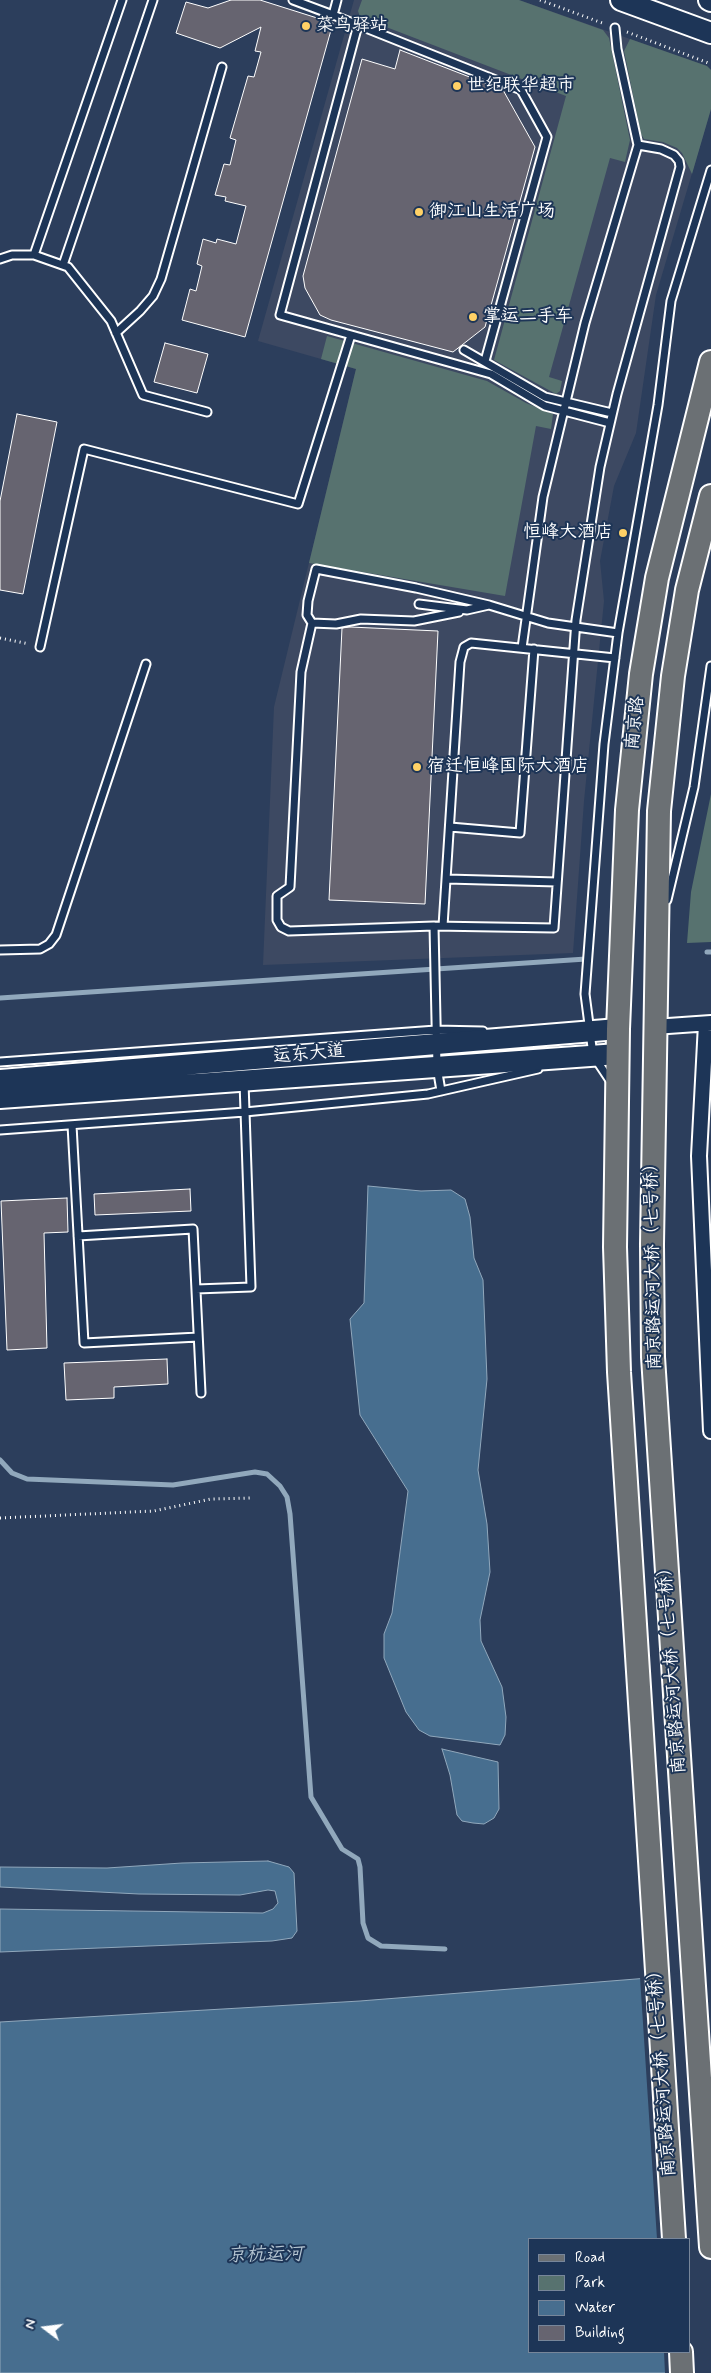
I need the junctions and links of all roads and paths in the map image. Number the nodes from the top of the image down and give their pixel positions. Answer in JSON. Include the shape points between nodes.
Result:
{"nodes":[{"id":1,"x":122,"y":0,"type":"edge"},
{"id":2,"x":153,"y":0,"type":"edge"},
{"id":3,"x":293,"y":0,"type":"edge"},
{"id":4,"x":337,"y":0,"type":"edge"},
{"id":5,"x":622,"y":0,"type":"edge"},
{"id":6,"x":333,"y":15,"type":"junction"},
{"id":7,"x":358,"y":25,"type":"junction"},
{"id":8,"x":615,"y":28,"type":"dead end"},
{"id":9,"x":711,"y":34,"type":"edge"},
{"id":10,"x":222,"y":67,"type":"dead end"},
{"id":11,"x":638,"y":144,"type":"junction"},
{"id":12,"x":711,"y":170,"type":"edge"},
{"id":13,"x":34,"y":255,"type":"junction"},
{"id":14,"x":0,"y":259,"type":"edge"},
{"id":15,"x":63,"y":265,"type":"junction"},
{"id":16,"x":116,"y":333,"type":"junction"},
{"id":17,"x":351,"y":335,"type":"junction"},
{"id":18,"x":464,"y":350,"type":"dead end"},
{"id":19,"x":485,"y":361,"type":"junction"},
{"id":20,"x":711,"y":362,"type":"edge"},
{"id":21,"x":565,"y":402,"type":"junction"},
{"id":22,"x":563,"y":411,"type":"junction"},
{"id":23,"x":207,"y":412,"type":"dead end"},
{"id":24,"x":612,"y":413,"type":"junction"},
{"id":25,"x":610,"y":423,"type":"junction"},
{"id":26,"x":711,"y":496,"type":"edge"},
{"id":27,"x":707,"y":532,"type":"edge"},
{"id":28,"x":419,"y":604,"type":"dead end"},
{"id":29,"x":489,"y":605,"type":"junction"},
{"id":30,"x":467,"y":610,"type":"junction"},
{"id":31,"x":525,"y":616,"type":"junction"},
{"id":32,"x":312,"y":623,"type":"junction"},
{"id":33,"x":575,"y":628,"type":"junction"},
{"id":34,"x":618,"y":633,"type":"junction"},
{"id":35,"x":0,"y":638,"type":"edge"},
{"id":36,"x":40,"y":647,"type":"joint"},
{"id":37,"x":522,"y":648,"type":"junction"},
{"id":38,"x":534,"y":649,"type":"junction"},
{"id":39,"x":574,"y":652,"type":"junction"},
{"id":40,"x":615,"y":658,"type":"junction"},
{"id":41,"x":146,"y":664,"type":"dead end"},
{"id":42,"x":711,"y":666,"type":"edge"},
{"id":43,"x":450,"y":827,"type":"junction"},
{"id":44,"x":447,"y":879,"type":"junction"},
{"id":45,"x":557,"y":882,"type":"junction"},
{"id":46,"x":434,"y":926,"type":"junction"},
{"id":47,"x":443,"y":926,"type":"junction"},
{"id":48,"x":656,"y":944,"type":"junction"},
{"id":49,"x":0,"y":950,"type":"edge"},
{"id":50,"x":708,"y":1023,"type":"edge"},
{"id":51,"x":654,"y":1027,"type":"junction"},
{"id":52,"x":618,"y":1030,"type":"junction"},
{"id":53,"x":589,"y":1032,"type":"junction"},
{"id":54,"x":436,"y":1037,"type":"junction"},
{"id":55,"x":618,"y":1054,"type":"junction"},
{"id":56,"x":593,"y":1056,"type":"junction"},
{"id":57,"x":0,"y":1062,"type":"edge"},
{"id":58,"x":436,"y":1067,"type":"junction"},
{"id":59,"x":243,"y":1071,"type":"junction"},
{"id":60,"x":0,"y":1080,"type":"edge"},
{"id":61,"x":653,"y":1085,"type":"joint"},
{"id":62,"x":441,"y":1091,"type":"junction"},
{"id":63,"x":617,"y":1091,"type":"junction"},
{"id":64,"x":0,"y":1098,"type":"edge"},
{"id":65,"x":245,"y":1112,"type":"junction"},
{"id":66,"x":72,"y":1125,"type":"junction"},
{"id":67,"x":0,"y":1130,"type":"edge"},
{"id":68,"x":78,"y":1236,"type":"junction"},
{"id":69,"x":196,"y":1289,"type":"junction"},
{"id":70,"x":198,"y":1338,"type":"junction"},
{"id":71,"x":201,"y":1393,"type":"dead end"},
{"id":72,"x":711,"y":1431,"type":"edge"},
{"id":73,"x":250,"y":1498,"type":"dead end"},
{"id":74,"x":0,"y":1518,"type":"edge"},
{"id":75,"x":674,"y":2238,"type":"edge"},
{"id":76,"x":711,"y":2248,"type":"edge"},
{"id":77,"x":681,"y":2353,"type":"edge"},
{"id":78,"x":682,"y":2373,"type":"edge"}],
"edges":[{"from":1,"to":13,"type":"lane"},
{"from":2,"to":15,"type":"lane"},
{"from":3,"to":6,"type":"lane"},
{"from":4,"to":6,"type":"lane"},
{"from":5,"to":9,"type":"main road"},
{"from":6,"to":7,"type":"lane"},
{"from":7,"to":17,"type":"lane","via":[[280,315]]},
{"from":7,"to":19,"type":"lane","via":[[521,90],[546,137]]},
{"from":8,"to":11,"type":"lane","via":[[616,49]]},
{"from":10,"to":16,"type":"lane","via":[[161,279],[153,296]]},
{"from":11,"to":21,"type":"lane","via":[[587,314]]},
{"from":11,"to":24,"type":"lane","via":[[668,151],[679,161],[680,167]]},
{"from":12,"to":34,"type":"lane","via":[[671,301],[658,405]]},
{"from":13,"to":14,"type":"lane","via":[[12,255]]},
{"from":13,"to":15,"type":"lane"},
{"from":15,"to":16,"type":"lane","via":[[80,281],[111,321]]},
{"from":16,"to":23,"type":"lane","via":[[143,395]]},
{"from":17,"to":22,"type":"lane","via":[[491,374],[536,401]]},
{"from":17,"to":36,"type":"lane","via":[[298,504],[84,449]]},
{"from":18,"to":19,"type":"lane"},
{"from":19,"to":21,"type":"lane","via":[[535,392]]},
{"from":20,"to":52,"type":"main road","name":"南京路","via":[[657,578],[641,674],[627,810]]},
{"from":21,"to":22,"type":"lane"},
{"from":21,"to":24,"type":"lane"},
{"from":22,"to":25,"type":"lane"},
{"from":22,"to":31,"type":"lane","via":[[543,497]]},
{"from":24,"to":25,"type":"lane"},
{"from":25,"to":33,"type":"lane"},
{"from":26,"to":27,"type":"main road","name":"南京路"},
{"from":27,"to":48,"type":"main road","name":"南京路","via":[[687,590],[672,676],[659,811]]},
{"from":28,"to":30,"type":"lane"},
{"from":29,"to":30,"type":"lane"},
{"from":29,"to":31,"type":"lane"},
{"from":29,"to":32,"type":"lane","via":[[316,569],[307,614]]},
{"from":30,"to":32,"type":"lane","via":[[414,621],[361,619],[336,624]]},
{"from":31,"to":33,"type":"lane"},
{"from":31,"to":37,"type":"lane"},
{"from":32,"to":46,"type":"lane","via":[[302,672],[290,887],[278,896],[281,928],[289,931]]},
{"from":33,"to":34,"type":"lane"},
{"from":33,"to":39,"type":"lane"},
{"from":34,"to":40,"type":"lane"},
{"from":35,"to":36,"type":"path"},
{"from":37,"to":38,"type":"lane"},
{"from":37,"to":43,"type":"lane","via":[[471,643],[461,653]]},
{"from":38,"to":39,"type":"lane"},
{"from":38,"to":43,"type":"lane","via":[[520,833]]},
{"from":39,"to":40,"type":"lane"},
{"from":39,"to":45,"type":"lane"},
{"from":40,"to":53,"type":"lane","via":[[604,744],[585,994]]},
{"from":41,"to":49,"type":"lane","via":[[56,935],[40,949]]},
{"from":42,"to":48,"type":"lane","via":[[694,787]]},
{"from":43,"to":44,"type":"lane"},
{"from":44,"to":45,"type":"lane"},
{"from":44,"to":47,"type":"lane"},
{"from":45,"to":47,"type":"lane","via":[[554,928]]},
{"from":46,"to":47,"type":"lane"},
{"from":46,"to":54,"type":"lane"},
{"from":48,"to":51,"type":"main road","name":"南京路"},
{"from":50,"to":51,"type":"street"},
{"from":50,"to":72,"type":"street","via":[[699,1156]]},
{"from":51,"to":61,"type":"main road","name":"南京路"},
{"from":52,"to":53,"type":"main road","name":"运东大道"},
{"from":52,"to":55,"type":"main road","name":"南京路"},
{"from":53,"to":54,"type":"main road","name":"运东大道"},
{"from":53,"to":56,"type":"lane"},
{"from":54,"to":57,"type":"lane"},
{"from":54,"to":58,"type":"lane"},
{"from":54,"to":59,"type":"main road","name":"运东大道"},
{"from":55,"to":56,"type":"main road","name":"运东大道"},
{"from":55,"to":63,"type":"main road","name":"南京路"},
{"from":56,"to":58,"type":"main road","name":"运东大道"},
{"from":56,"to":62,"type":"lane"},
{"from":56,"to":63,"type":"lane"},
{"from":58,"to":59,"type":"main road","name":"运东大道"},
{"from":58,"to":62,"type":"lane"},
{"from":59,"to":60,"type":"main road","name":"运东大道"},
{"from":59,"to":64,"type":"main road","name":"运东大道"},
{"from":59,"to":65,"type":"lane"},
{"from":61,"to":76,"type":"main road","name":"南京路运河大桥（七号桥）","via":[[653,1357]]},
{"from":62,"to":65,"type":"lane"},
{"from":63,"to":75,"type":"main road","name":"南京路运河大桥（七号桥）","via":[[615,1246],[619,1372]]},
{"from":65,"to":66,"type":"lane"},
{"from":65,"to":69,"type":"lane","via":[[251,1286]]},
{"from":66,"to":67,"type":"lane"},
{"from":66,"to":68,"type":"lane"},
{"from":68,"to":69,"type":"lane","via":[[193,1229]]},
{"from":68,"to":70,"type":"lane","via":[[84,1343]]},
{"from":69,"to":70,"type":"lane"},
{"from":70,"to":71,"type":"lane"},
{"from":73,"to":74,"type":"path","via":[[211,1499],[154,1510]]},
{"from":77,"to":78,"type":"main road"}]}
